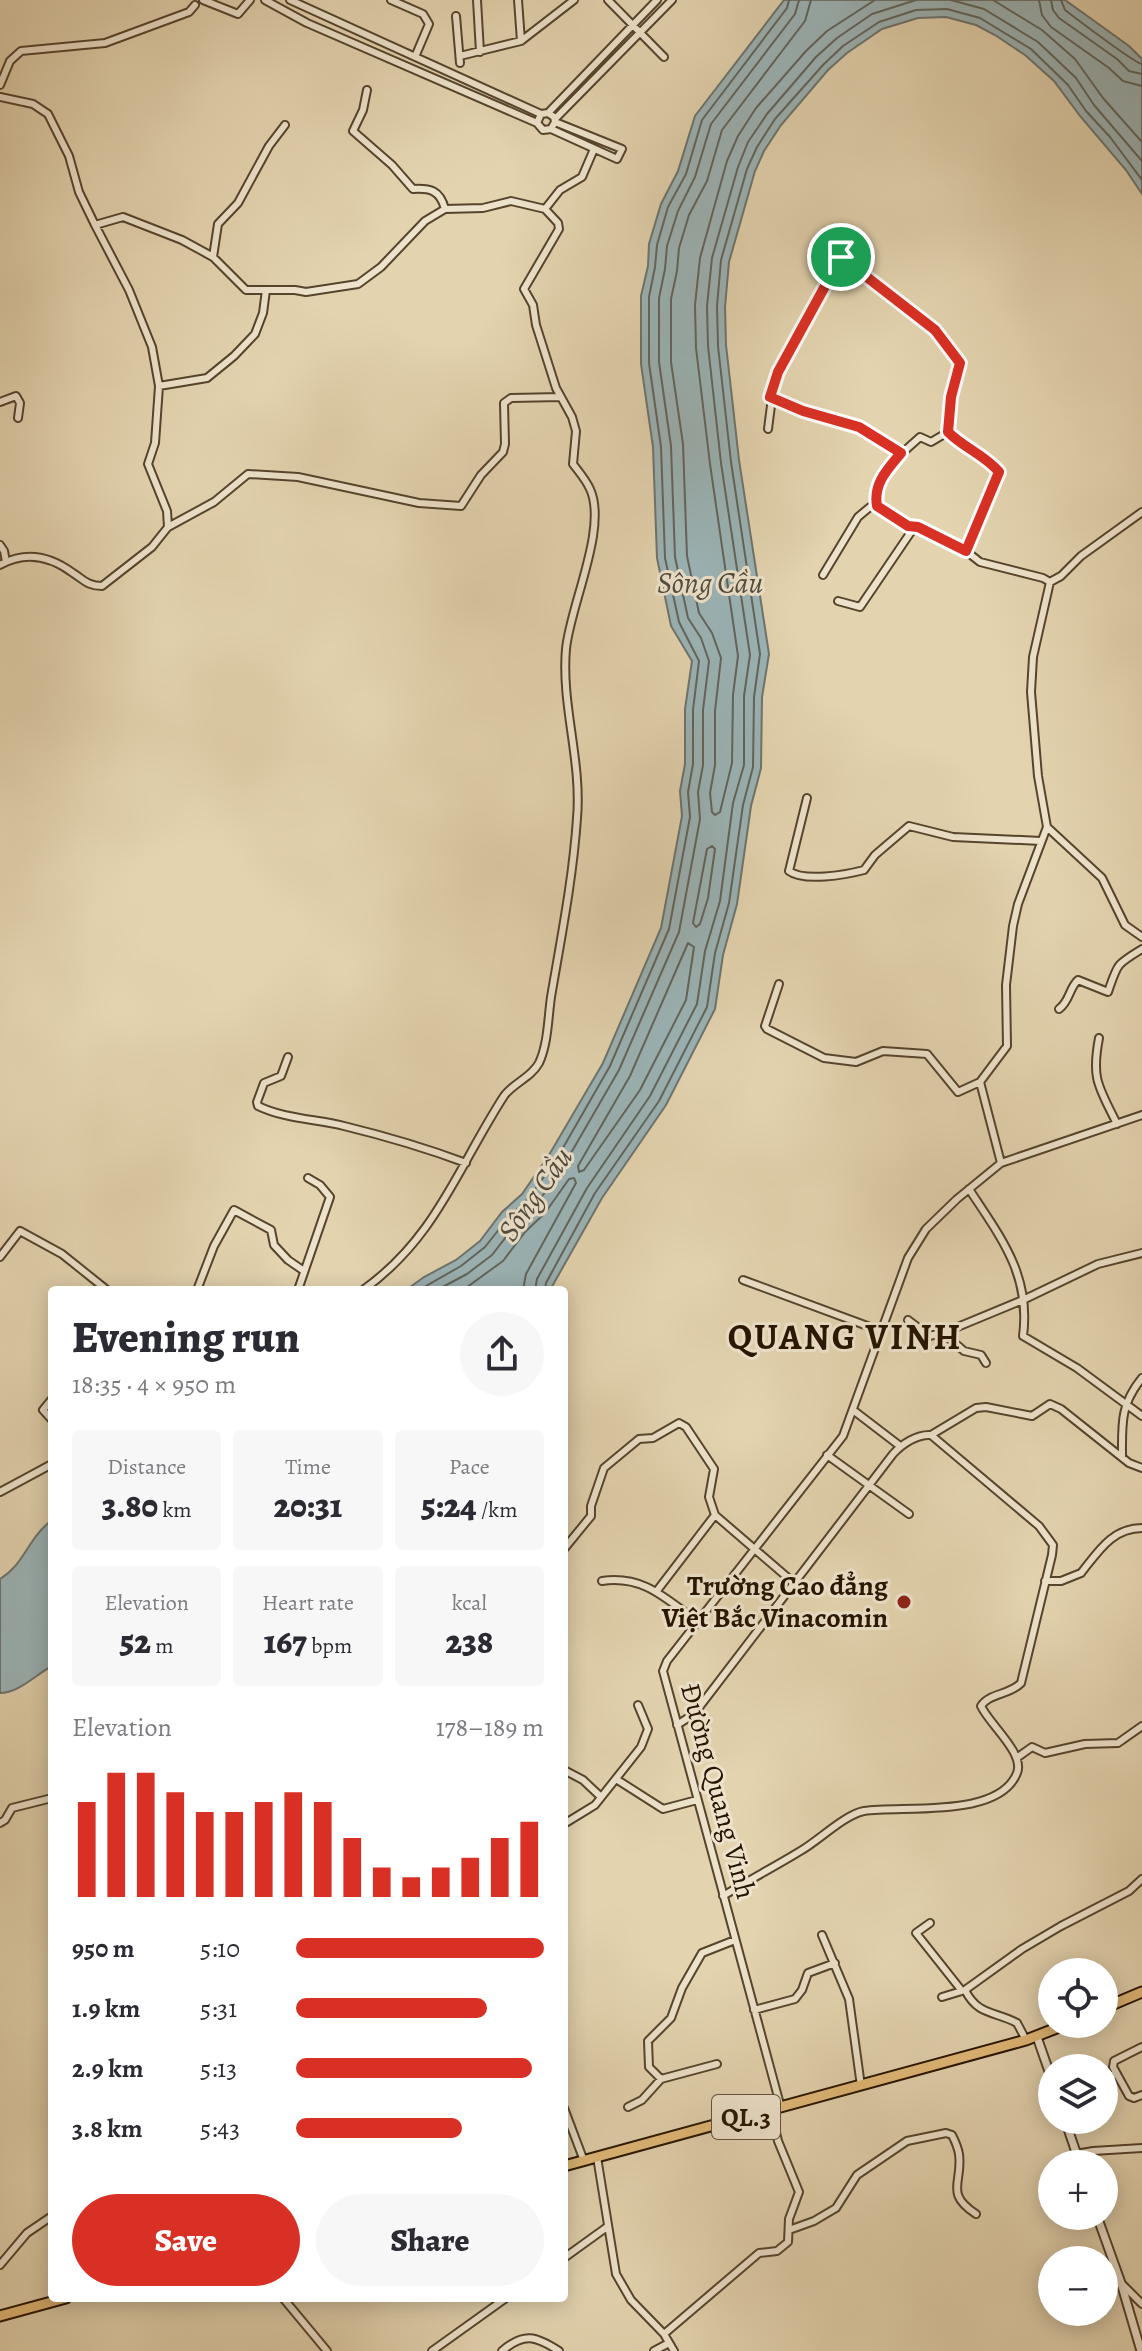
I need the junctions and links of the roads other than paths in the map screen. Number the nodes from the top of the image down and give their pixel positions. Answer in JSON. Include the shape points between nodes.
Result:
{"nodes":[{"id":1,"x":203,"y":0,"type":"edge"},
{"id":2,"x":250,"y":0,"type":"edge"},
{"id":3,"x":265,"y":0,"type":"edge"},
{"id":4,"x":290,"y":0,"type":"edge"},
{"id":5,"x":391,"y":0,"type":"edge"},
{"id":6,"x":477,"y":0,"type":"edge"},
{"id":7,"x":518,"y":0,"type":"edge"},
{"id":8,"x":574,"y":0,"type":"edge"},
{"id":9,"x":608,"y":0,"type":"edge"},
{"id":10,"x":657,"y":0,"type":"edge"},
{"id":11,"x":672,"y":0,"type":"edge"},
{"id":12,"x":195,"y":5,"type":"dead end"},
{"id":13,"x":456,"y":16,"type":"dead end"},
{"id":14,"x":632,"y":26,"type":"junction"},
{"id":15,"x":639,"y":34,"type":"junction"},
{"id":16,"x":521,"y":41,"type":"junction"},
{"id":17,"x":480,"y":52,"type":"junction"},
{"id":18,"x":415,"y":57,"type":"junction"},
{"id":19,"x":664,"y":57,"type":"dead end"},
{"id":20,"x":0,"y":85,"type":"edge"},
{"id":21,"x":367,"y":90,"type":"dead end"},
{"id":22,"x":0,"y":97,"type":"edge"},
{"id":23,"x":544,"y":114,"type":"junction"},
{"id":24,"x":537,"y":123,"type":"junction"},
{"id":25,"x":554,"y":124,"type":"junction"},
{"id":26,"x":285,"y":125,"type":"dead end"},
{"id":27,"x":594,"y":149,"type":"junction"},
{"id":28,"x":445,"y":209,"type":"junction"},
{"id":29,"x":545,"y":209,"type":"junction"},
{"id":30,"x":95,"y":225,"type":"junction"},
{"id":31,"x":213,"y":257,"type":"junction"},
{"id":32,"x":266,"y":290,"type":"junction"},
{"id":33,"x":159,"y":386,"type":"junction"},
{"id":34,"x":560,"y":397,"type":"junction"},
{"id":35,"x":770,"y":397,"type":"junction"},
{"id":36,"x":0,"y":402,"type":"edge"},
{"id":37,"x":18,"y":418,"type":"dead end"},
{"id":38,"x":768,"y":429,"type":"dead end"},
{"id":39,"x":948,"y":432,"type":"junction"},
{"id":40,"x":901,"y":453,"type":"junction"},
{"id":41,"x":877,"y":506,"type":"junction"},
{"id":42,"x":1142,"y":512,"type":"edge"},
{"id":43,"x":915,"y":526,"type":"junction"},
{"id":44,"x":168,"y":527,"type":"junction"},
{"id":45,"x":0,"y":545,"type":"edge"},
{"id":46,"x":966,"y":551,"type":"junction"},
{"id":47,"x":3,"y":564,"type":"edge"},
{"id":48,"x":823,"y":575,"type":"dead end"},
{"id":49,"x":1050,"y":582,"type":"junction"},
{"id":50,"x":838,"y":601,"type":"dead end"},
{"id":51,"x":807,"y":798,"type":"dead end"},
{"id":52,"x":1047,"y":827,"type":"junction"},
{"id":53,"x":1041,"y":841,"type":"junction"},
{"id":54,"x":1142,"y":937,"type":"edge"},
{"id":55,"x":1142,"y":949,"type":"edge"},
{"id":56,"x":779,"y":984,"type":"dead end"},
{"id":57,"x":1059,"y":1009,"type":"dead end"},
{"id":58,"x":1099,"y":1038,"type":"dead end"},
{"id":59,"x":288,"y":1057,"type":"dead end"},
{"id":60,"x":980,"y":1082,"type":"junction"},
{"id":61,"x":1142,"y":1115,"type":"edge"},
{"id":62,"x":1117,"y":1124,"type":"junction"},
{"id":63,"x":466,"y":1163,"type":"junction"},
{"id":64,"x":1001,"y":1163,"type":"junction"},
{"id":65,"x":308,"y":1178,"type":"dead end"},
{"id":66,"x":969,"y":1189,"type":"junction"},
{"id":67,"x":1142,"y":1253,"type":"edge"},
{"id":68,"x":0,"y":1257,"type":"edge"},
{"id":69,"x":304,"y":1271,"type":"junction"},
{"id":70,"x":743,"y":1280,"type":"dead end"},
{"id":71,"x":102,"y":1286,"type":"edge"},
{"id":72,"x":199,"y":1286,"type":"edge"},
{"id":73,"x":299,"y":1286,"type":"edge"},
{"id":74,"x":368,"y":1286,"type":"edge"},
{"id":75,"x":1025,"y":1299,"type":"junction"},
{"id":76,"x":908,"y":1320,"type":"dead end"},
{"id":77,"x":881,"y":1331,"type":"junction"},
{"id":78,"x":943,"y":1333,"type":"junction"},
{"id":79,"x":986,"y":1363,"type":"dead end"},
{"id":80,"x":1142,"y":1378,"type":"edge"},
{"id":81,"x":1125,"y":1404,"type":"junction"},
{"id":82,"x":853,"y":1410,"type":"junction"},
{"id":83,"x":1142,"y":1416,"type":"edge"},
{"id":84,"x":931,"y":1435,"type":"junction"},
{"id":85,"x":900,"y":1446,"type":"junction"},
{"id":86,"x":827,"y":1455,"type":"junction"},
{"id":87,"x":1122,"y":1457,"type":"junction"},
{"id":88,"x":48,"y":1466,"type":"edge"},
{"id":89,"x":1142,"y":1468,"type":"edge"},
{"id":90,"x":868,"y":1486,"type":"junction"},
{"id":91,"x":0,"y":1492,"type":"edge"},
{"id":92,"x":909,"y":1514,"type":"dead end"},
{"id":93,"x":715,"y":1515,"type":"junction"},
{"id":94,"x":1142,"y":1528,"type":"edge"},
{"id":95,"x":568,"y":1544,"type":"edge"},
{"id":96,"x":754,"y":1550,"type":"junction"},
{"id":97,"x":602,"y":1581,"type":"dead end"},
{"id":98,"x":1045,"y":1581,"type":"junction"},
{"id":99,"x":794,"y":1583,"type":"junction"},
{"id":100,"x":656,"y":1592,"type":"junction"},
{"id":101,"x":698,"y":1622,"type":"junction"},
{"id":102,"x":638,"y":1705,"type":"dead end"},
{"id":103,"x":677,"y":1725,"type":"junction"},
{"id":104,"x":1142,"y":1726,"type":"edge"},
{"id":105,"x":1018,"y":1757,"type":"junction"},
{"id":106,"x":568,"y":1772,"type":"edge"},
{"id":107,"x":616,"y":1779,"type":"junction"},
{"id":108,"x":601,"y":1797,"type":"junction"},
{"id":109,"x":48,"y":1799,"type":"edge"},
{"id":110,"x":697,"y":1800,"type":"junction"},
{"id":111,"x":568,"y":1822,"type":"edge"},
{"id":112,"x":0,"y":1823,"type":"edge"},
{"id":113,"x":1142,"y":1879,"type":"edge"},
{"id":114,"x":723,"y":1896,"type":"junction"},
{"id":115,"x":930,"y":1923,"type":"dead end"},
{"id":116,"x":822,"y":1935,"type":"dead end"},
{"id":117,"x":735,"y":1940,"type":"junction"},
{"id":118,"x":835,"y":1963,"type":"junction"},
{"id":119,"x":963,"y":1991,"type":"junction"},
{"id":120,"x":1142,"y":1992,"type":"edge"},
{"id":121,"x":942,"y":1997,"type":"dead end"},
{"id":122,"x":1118,"y":2002,"type":"edge"},
{"id":123,"x":754,"y":2010,"type":"junction"},
{"id":124,"x":1037,"y":2037,"type":"joint"},
{"id":125,"x":1026,"y":2040,"type":"junction"},
{"id":126,"x":1142,"y":2047,"type":"edge"},
{"id":127,"x":1043,"y":2054,"type":"edge"},
{"id":128,"x":1118,"y":2059,"type":"edge"},
{"id":129,"x":717,"y":2064,"type":"dead end"},
{"id":130,"x":1118,"y":2076,"type":"edge"},
{"id":131,"x":661,"y":2079,"type":"junction"},
{"id":132,"x":861,"y":2086,"type":"junction"},
{"id":133,"x":1142,"y":2095,"type":"edge"},
{"id":134,"x":628,"y":2107,"type":"dead end"},
{"id":135,"x":776,"y":2110,"type":"junction"},
{"id":136,"x":568,"y":2119,"type":"edge"},
{"id":137,"x":1142,"y":2148,"type":"edge"},
{"id":138,"x":1109,"y":2150,"type":"edge"},
{"id":139,"x":597,"y":2157,"type":"junction"},
{"id":140,"x":584,"y":2161,"type":"junction"},
{"id":141,"x":568,"y":2165,"type":"edge"},
{"id":142,"x":976,"y":2214,"type":"dead end"},
{"id":143,"x":48,"y":2219,"type":"edge"},
{"id":144,"x":607,"y":2227,"type":"junction"},
{"id":145,"x":789,"y":2230,"type":"junction"},
{"id":146,"x":1102,"y":2230,"type":"edge"},
{"id":147,"x":568,"y":2255,"type":"edge"},
{"id":148,"x":0,"y":2265,"type":"edge"},
{"id":149,"x":1121,"y":2283,"type":"junction"},
{"id":150,"x":51,"y":2302,"type":"edge"},
{"id":151,"x":286,"y":2302,"type":"edge"},
{"id":152,"x":500,"y":2302,"type":"edge"},
{"id":153,"x":1142,"y":2304,"type":"edge"},
{"id":154,"x":0,"y":2316,"type":"edge"},
{"id":155,"x":664,"y":2334,"type":"junction"},
{"id":156,"x":445,"y":2342,"type":"junction"},
{"id":157,"x":669,"y":2343,"type":"junction"},
{"id":158,"x":324,"y":2348,"type":"edge"},
{"id":159,"x":317,"y":2351,"type":"edge"},
{"id":160,"x":432,"y":2351,"type":"edge"},
{"id":161,"x":451,"y":2351,"type":"edge"},
{"id":162,"x":502,"y":2351,"type":"edge"},
{"id":163,"x":559,"y":2351,"type":"edge"},
{"id":164,"x":654,"y":2351,"type":"edge"},
{"id":165,"x":674,"y":2351,"type":"edge"},
{"id":166,"x":1141,"y":2351,"type":"edge"}],
"edges":[{"from":1,"to":2,"type":"street","via":[[238,14]]},
{"from":3,"to":24,"type":"street"},
{"from":4,"to":18,"type":"street"},
{"from":5,"to":18,"type":"street","via":[[423,14],[429,24]]},
{"from":6,"to":17,"type":"street"},
{"from":7,"to":16,"type":"street"},
{"from":8,"to":16,"type":"street"},
{"from":9,"to":14,"type":"street"},
{"from":10,"to":14,"type":"street"},
{"from":11,"to":15,"type":"street"},
{"from":12,"to":20,"type":"street","via":[[189,12],[105,43],[21,51],[10,61]]},
{"from":13,"to":17,"type":"street","via":[[460,60]]},
{"from":14,"to":15,"type":"street"},
{"from":14,"to":23,"type":"street"},
{"from":15,"to":19,"type":"street"},
{"from":15,"to":25,"type":"street"},
{"from":16,"to":17,"type":"street"},
{"from":18,"to":23,"type":"street"},
{"from":21,"to":28,"type":"street","via":[[353,131],[413,189],[437,193]]},
{"from":22,"to":30,"type":"street","via":[[33,104],[48,114]]},
{"from":23,"to":24,"type":"street"},
{"from":23,"to":25,"type":"street"},
{"from":24,"to":25,"type":"street","via":[[543,130]]},
{"from":25,"to":27,"type":"street"},
{"from":25,"to":27,"type":"street","via":[[622,149],[617,159]]},
{"from":26,"to":31,"type":"street","via":[[239,202],[218,224]]},
{"from":27,"to":29,"type":"street","via":[[582,177],[560,190]]},
{"from":28,"to":29,"type":"street","via":[[511,201]]},
{"from":28,"to":32,"type":"street","via":[[358,284],[306,292]]},
{"from":29,"to":34,"type":"street","via":[[559,229],[524,289]]},
{"from":30,"to":31,"type":"street","via":[[129,219]]},
{"from":30,"to":33,"type":"street","via":[[150,342]]},
{"from":31,"to":32,"type":"street","via":[[246,290]]},
{"from":32,"to":33,"type":"street","via":[[255,334],[234,356],[207,378]]},
{"from":33,"to":44,"type":"street","via":[[148,464]]},
{"from":34,"to":44,"type":"street","via":[[511,398],[504,403],[503,452],[461,506],[255,473]]},
{"from":34,"to":63,"type":"street","via":[[576,431],[573,464],[590,488],[594,518],[566,650],[578,816],[538,1063],[505,1095]]},
{"from":35,"to":38,"type":"street"},
{"from":35,"to":39,"type":"street","via":[[778,372],[844,258],[935,330],[959,359]]},
{"from":35,"to":40,"type":"street","via":[[859,427]]},
{"from":36,"to":37,"type":"street","via":[[16,396]]},
{"from":39,"to":40,"type":"street","via":[[931,442],[920,437]]},
{"from":39,"to":46,"type":"street","via":[[999,472]]},
{"from":40,"to":41,"type":"street","via":[[881,478]]},
{"from":41,"to":43,"type":"street"},
{"from":41,"to":48,"type":"street","via":[[858,517]]},
{"from":42,"to":49,"type":"street"},
{"from":43,"to":46,"type":"street"},
{"from":43,"to":50,"type":"street","via":[[860,607]]},
{"from":44,"to":47,"type":"street","via":[[152,547],[102,586],[87,584],[42,558]]},
{"from":45,"to":47,"type":"street"},
{"from":46,"to":49,"type":"street","via":[[980,562]]},
{"from":49,"to":52,"type":"street","via":[[1031,692]]},
{"from":51,"to":53,"type":"street","via":[[789,871],[807,877],[864,870],[909,826],[953,837]]},
{"from":52,"to":53,"type":"street"},
{"from":52,"to":54,"type":"street","via":[[1102,878],[1125,925]]},
{"from":53,"to":60,"type":"street","via":[[1013,926],[1006,985],[1007,1046]]},
{"from":55,"to":57,"type":"street","via":[[1115,969],[1108,992],[1078,980]]},
{"from":56,"to":60,"type":"street","via":[[765,1026],[819,1056],[856,1062],[883,1051],[927,1054],[958,1092]]},
{"from":58,"to":62,"type":"street","via":[[1095,1077]]},
{"from":59,"to":63,"type":"street","via":[[281,1076],[264,1083],[258,1106]]},
{"from":60,"to":64,"type":"street"},
{"from":61,"to":62,"type":"street","name":"Đường Quang Vinh"},
{"from":62,"to":64,"type":"street","name":"Đường Quang Vinh"},
{"from":63,"to":74,"type":"street","via":[[429,1225]]},
{"from":64,"to":66,"type":"street","name":"Đường Quang Vinh"},
{"from":65,"to":69,"type":"street","via":[[330,1197]]},
{"from":66,"to":75,"type":"street","via":[[1001,1237]]},
{"from":66,"to":77,"type":"street","name":"Đường Quang Vinh","via":[[917,1242]]},
{"from":67,"to":75,"type":"street","via":[[1098,1264]]},
{"from":68,"to":71,"type":"street","via":[[20,1231],[62,1254]]},
{"from":69,"to":72,"type":"street","via":[[274,1245],[271,1230],[234,1210]]},
{"from":69,"to":73,"type":"street"},
{"from":70,"to":77,"type":"street"},
{"from":75,"to":78,"type":"street"},
{"from":75,"to":81,"type":"street","via":[[1023,1336]]},
{"from":76,"to":78,"type":"street","via":[[929,1336]]},
{"from":77,"to":82,"type":"street","name":"Đường Quang Vinh"},
{"from":78,"to":79,"type":"street"},
{"from":80,"to":81,"type":"street"},
{"from":81,"to":83,"type":"street"},
{"from":81,"to":87,"type":"street"},
{"from":82,"to":85,"type":"street"},
{"from":82,"to":86,"type":"street","name":"Đường Quang Vinh","via":[[843,1436]]},
{"from":84,"to":85,"type":"street"},
{"from":84,"to":87,"type":"street","via":[[976,1408],[1032,1416],[1050,1404]]},
{"from":84,"to":98,"type":"street","via":[[1049,1537],[1053,1549]]},
{"from":85,"to":90,"type":"street"},
{"from":86,"to":90,"type":"street"},
{"from":86,"to":96,"type":"street","name":"Đường Quang Vinh"},
{"from":87,"to":89,"type":"street"},
{"from":88,"to":91,"type":"street"},
{"from":90,"to":92,"type":"street"},
{"from":90,"to":99,"type":"street"},
{"from":93,"to":95,"type":"street","via":[[709,1497],[712,1464],[686,1427],[675,1424],[653,1438],[639,1439],[604,1468],[591,1516]]},
{"from":93,"to":96,"type":"street"},
{"from":93,"to":100,"type":"street"},
{"from":94,"to":98,"type":"street","via":[[1111,1537],[1075,1577]]},
{"from":96,"to":99,"type":"street"},
{"from":96,"to":101,"type":"street","name":"Đường Quang Vinh"},
{"from":97,"to":100,"type":"street","via":[[629,1579]]},
{"from":98,"to":105,"type":"street","via":[[1021,1683],[981,1706]]},
{"from":99,"to":103,"type":"street","via":[[694,1714]]},
{"from":100,"to":101,"type":"street"},
{"from":101,"to":103,"type":"street","name":"Đường Quang Vinh","via":[[663,1671]]},
{"from":102,"to":107,"type":"street","via":[[647,1736]]},
{"from":103,"to":110,"type":"street","name":"Đường Quang Vinh"},
{"from":104,"to":105,"type":"street","via":[[1118,1743],[1045,1753],[1032,1747]]},
{"from":105,"to":114,"type":"street","via":[[1016,1776],[1001,1792],[910,1811],[859,1812]]},
{"from":106,"to":108,"type":"street"},
{"from":107,"to":108,"type":"street"},
{"from":107,"to":110,"type":"street","via":[[663,1809]]},
{"from":108,"to":111,"type":"street"},
{"from":109,"to":112,"type":"street","via":[[12,1808]]},
{"from":110,"to":114,"type":"street","name":"Đường Quang Vinh"},
{"from":113,"to":119,"type":"street","via":[[1022,1949]]},
{"from":114,"to":117,"type":"street","name":"Đường Quang Vinh"},
{"from":115,"to":119,"type":"street","via":[[916,1933]]},
{"from":116,"to":118,"type":"street"},
{"from":117,"to":123,"type":"street","name":"Đường Quang Vinh"},
{"from":117,"to":131,"type":"street","via":[[702,1953],[671,2018],[648,2041],[649,2067]]},
{"from":118,"to":123,"type":"street","via":[[808,1973],[795,1999]]},
{"from":118,"to":132,"type":"street","via":[[849,1999]]},
{"from":119,"to":121,"type":"street"},
{"from":119,"to":125,"type":"street","via":[[977,2008],[1017,2023]]},
{"from":120,"to":122,"type":"highway"},
{"from":123,"to":135,"type":"street","name":"Đường Quang Vinh"},
{"from":124,"to":125,"type":"highway","number":"QL.3"},
{"from":124,"to":127,"type":"street"},
{"from":125,"to":132,"type":"highway","number":"QL.3"},
{"from":126,"to":128,"type":"street"},
{"from":129,"to":131,"type":"street"},
{"from":130,"to":133,"type":"street","via":[[1129,2096]]},
{"from":131,"to":134,"type":"street"},
{"from":132,"to":135,"type":"highway","number":"QL.3"},
{"from":135,"to":139,"type":"highway","number":"QL.3"},
{"from":135,"to":145,"type":"street","name":"Đường Quang Vinh","via":[[778,2141],[799,2192]]},
{"from":136,"to":140,"type":"street"},
{"from":137,"to":138,"type":"street"},
{"from":139,"to":140,"type":"highway","number":"QL.3"},
{"from":139,"to":144,"type":"street"},
{"from":140,"to":141,"type":"highway","number":"QL.3"},
{"from":142,"to":145,"type":"street","via":[[958,2196],[959,2151],[946,2133],[902,2144],[857,2175],[836,2208]]},
{"from":143,"to":148,"type":"street","via":[[27,2233]]},
{"from":144,"to":147,"type":"street"},
{"from":144,"to":155,"type":"street","via":[[616,2274],[631,2300]]},
{"from":145,"to":155,"type":"street","via":[[781,2249],[759,2253]]},
{"from":146,"to":149,"type":"street"},
{"from":149,"to":153,"type":"street"},
{"from":149,"to":166,"type":"street"},
{"from":150,"to":154,"type":"highway"},
{"from":151,"to":158,"type":"street"},
{"from":152,"to":156,"type":"street"},
{"from":155,"to":157,"type":"street"},
{"from":156,"to":160,"type":"street"},
{"from":156,"to":161,"type":"street"},
{"from":157,"to":164,"type":"street"},
{"from":157,"to":165,"type":"street"},
{"from":158,"to":159,"type":"street"},
{"from":162,"to":163,"type":"street","via":[[525,2337]]}]}
